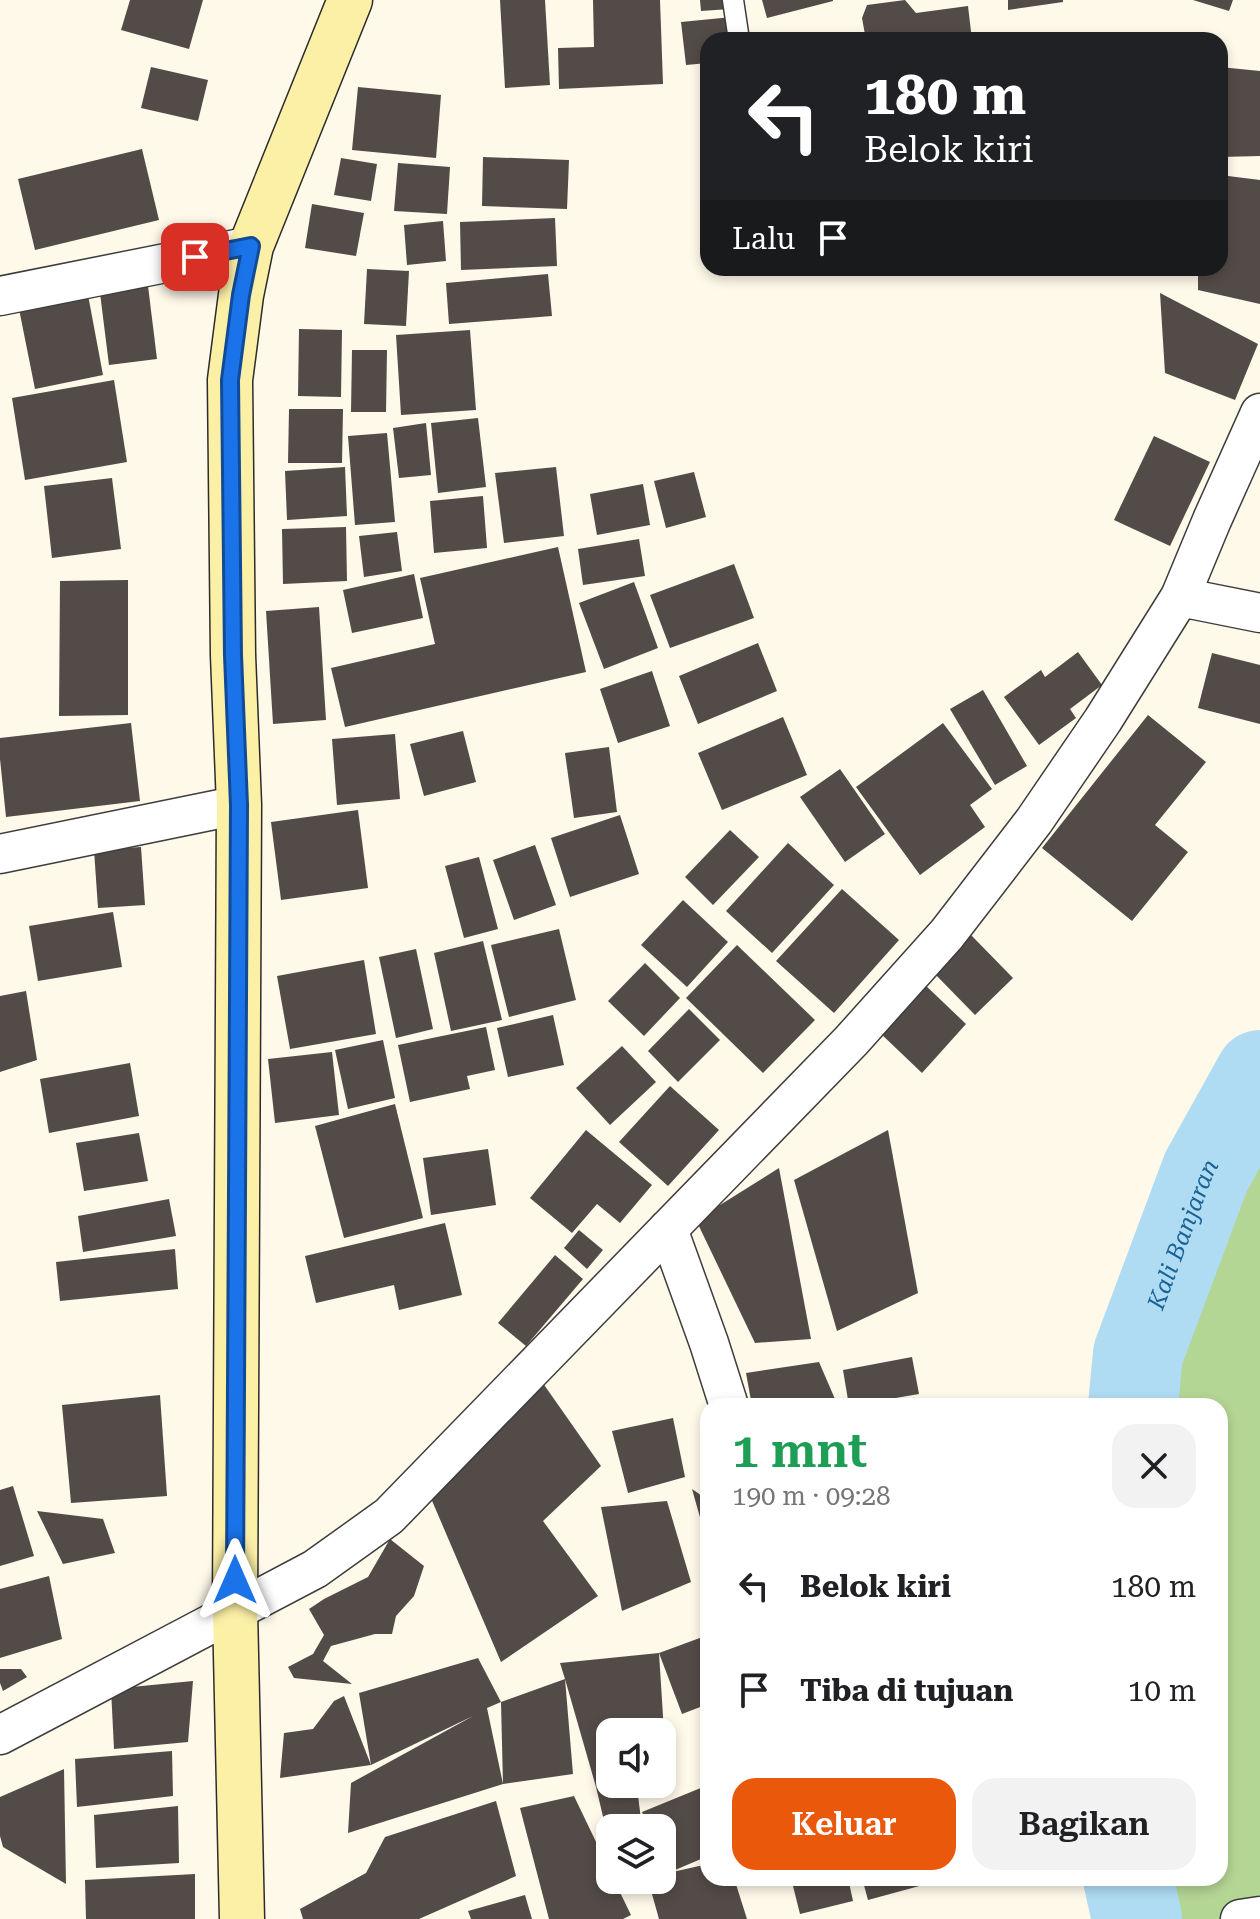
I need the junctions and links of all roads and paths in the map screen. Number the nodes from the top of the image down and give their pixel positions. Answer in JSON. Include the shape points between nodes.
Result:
{"nodes":[{"id":1,"x":350,"y":0,"type":"edge"},
{"id":2,"x":733,"y":0,"type":"edge"},
{"id":3,"x":738,"y":32,"type":"edge"},
{"id":4,"x":251,"y":246,"type":"junction"},
{"id":5,"x":0,"y":296,"type":"edge"},
{"id":6,"x":1260,"y":413,"type":"edge"},
{"id":7,"x":1180,"y":597,"type":"junction"},
{"id":8,"x":1260,"y":613,"type":"edge"},
{"id":9,"x":239,"y":805,"type":"junction"},
{"id":10,"x":0,"y":854,"type":"edge"},
{"id":11,"x":668,"y":1229,"type":"junction"},
{"id":12,"x":726,"y":1398,"type":"edge"},
{"id":13,"x":235,"y":1610,"type":"junction"},
{"id":14,"x":0,"y":1735,"type":"edge"},
{"id":15,"x":1260,"y":1916,"type":"edge"},
{"id":16,"x":242,"y":1919,"type":"edge"},
{"id":17,"x":1240,"y":1919,"type":"edge"}],
"edges":[{"from":1,"to":4,"type":"main road"},
{"from":2,"to":3,"type":"lane"},
{"from":4,"to":5,"type":"street"},
{"from":4,"to":9,"type":"main road","via":[[230,380]]},
{"from":6,"to":7,"type":"street"},
{"from":7,"to":8,"type":"street"},
{"from":7,"to":11,"type":"street","via":[[1034,821],[947,934]]},
{"from":9,"to":10,"type":"street"},
{"from":9,"to":13,"type":"main road"},
{"from":11,"to":12,"type":"street"},
{"from":11,"to":13,"type":"street","via":[[389,1516],[315,1569]]},
{"from":13,"to":14,"type":"street"},
{"from":13,"to":16,"type":"main road"},
{"from":15,"to":17,"type":"street"}]}
